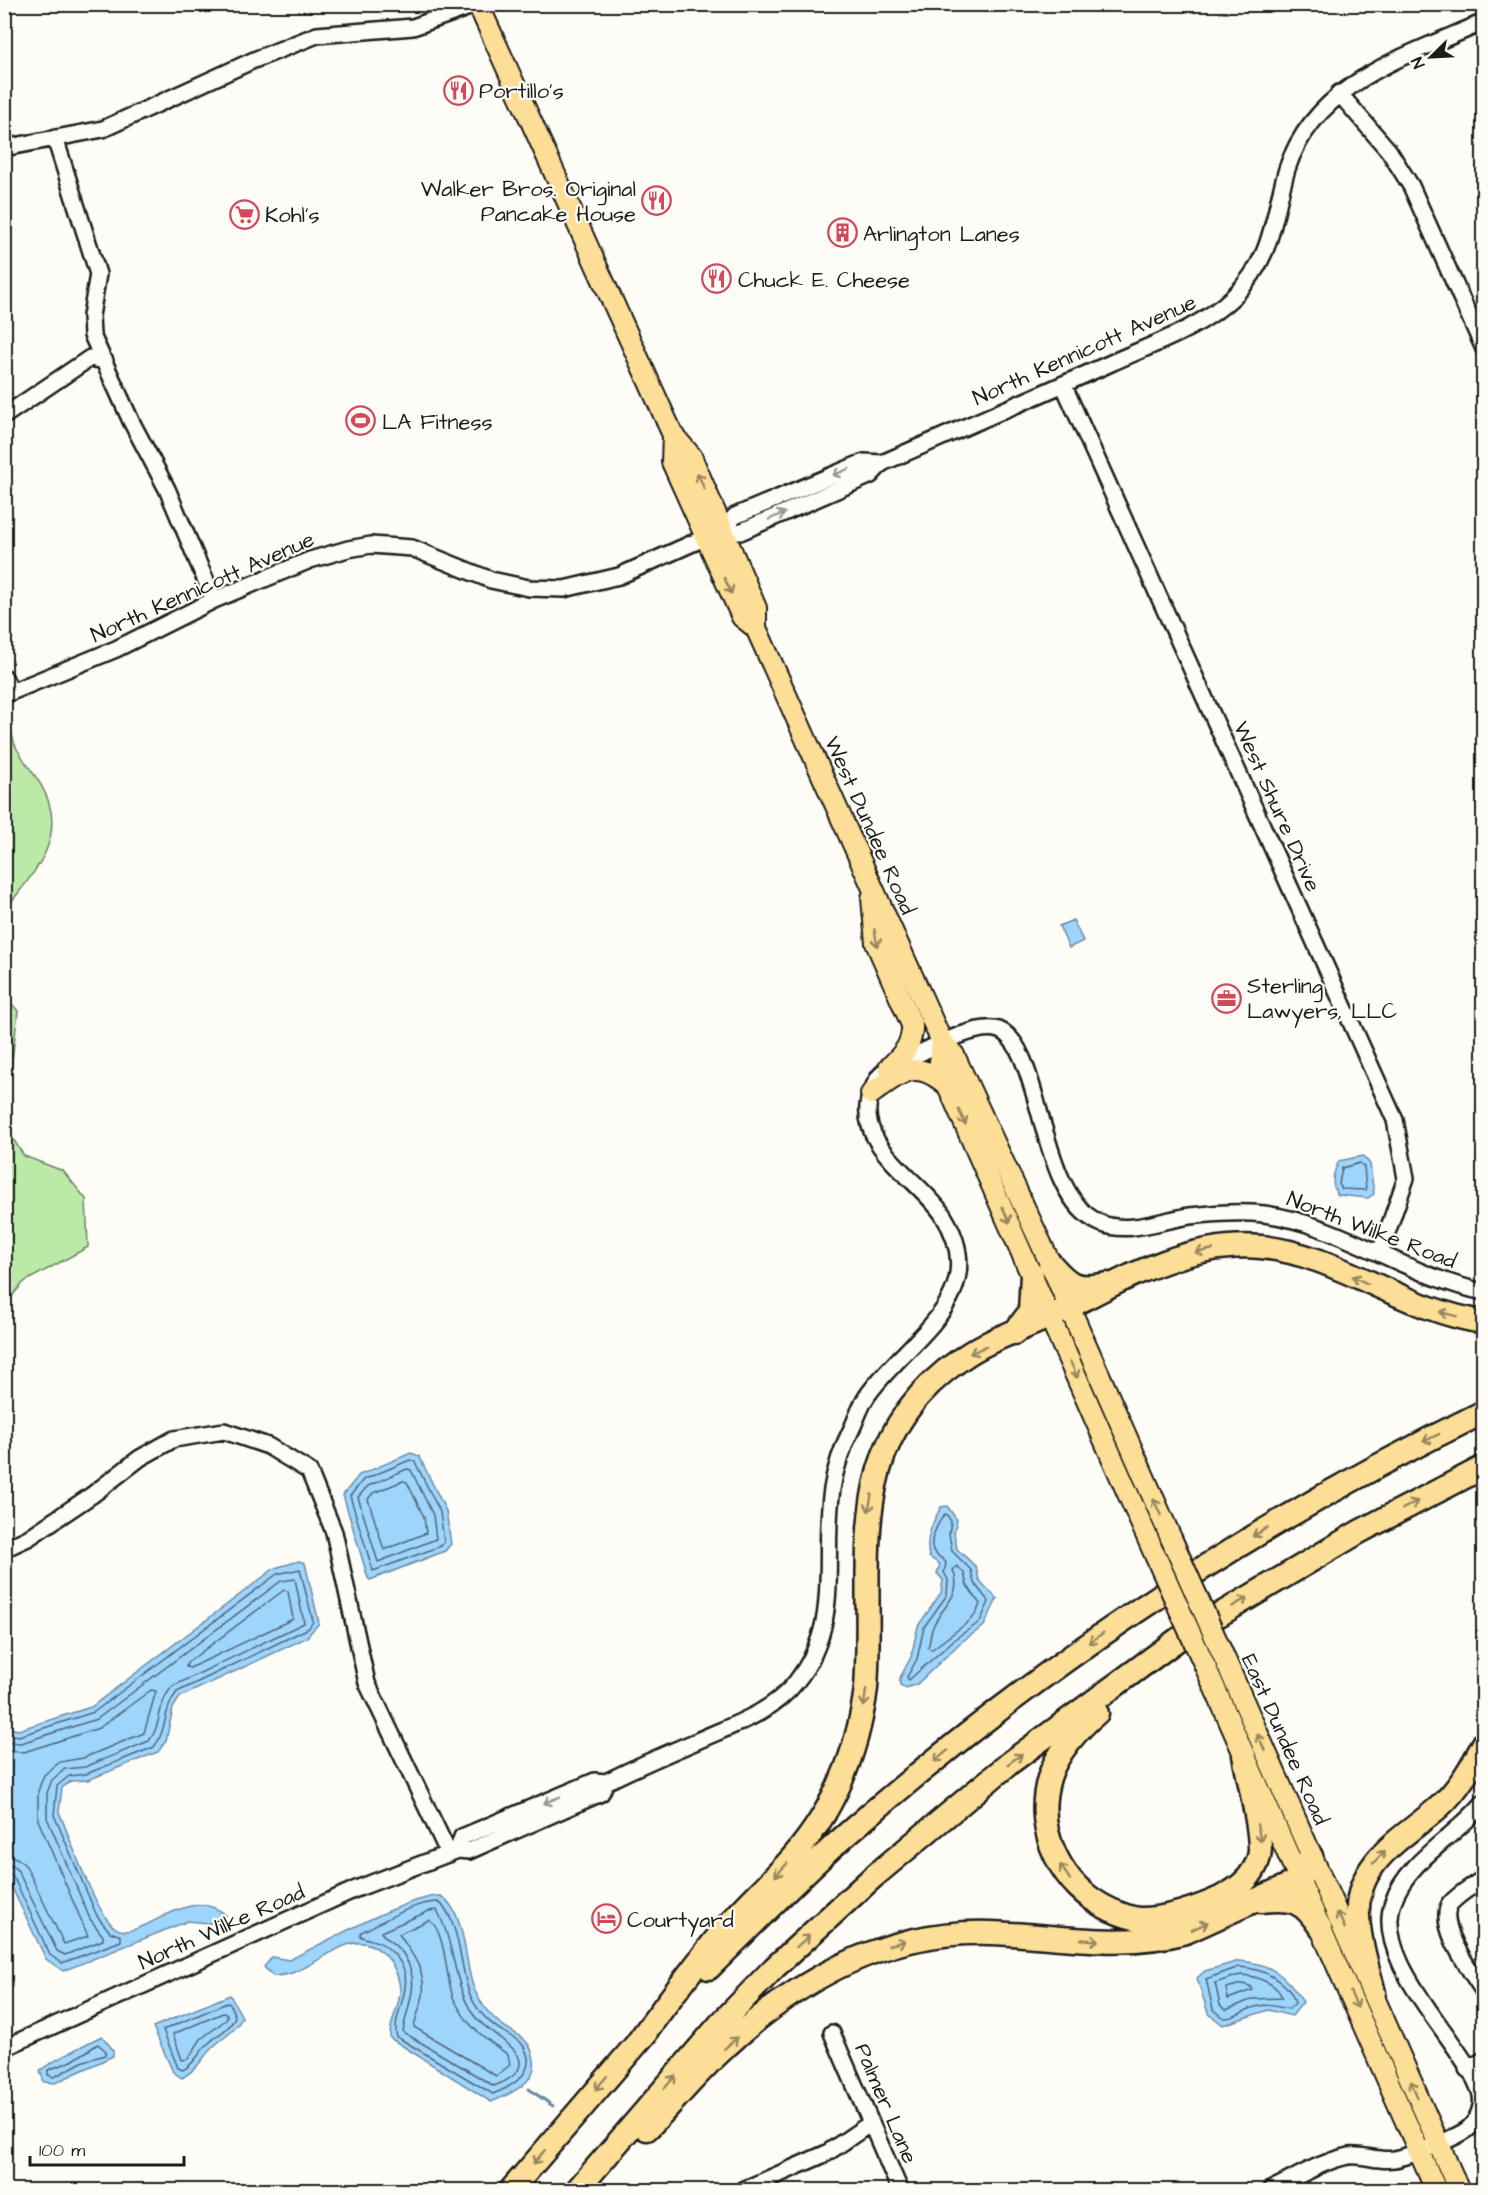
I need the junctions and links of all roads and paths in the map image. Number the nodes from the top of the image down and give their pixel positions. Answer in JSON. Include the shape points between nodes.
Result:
{"nodes":[{"id":1,"x":478,"y":4,"type":"edge"},
{"id":2,"x":1484,"y":22,"type":"edge"},
{"id":3,"x":1339,"y":93,"type":"junction"},
{"id":4,"x":55,"y":138,"type":"junction"},
{"id":5,"x":4,"y":148,"type":"edge"},
{"id":6,"x":1484,"y":349,"type":"edge"},
{"id":7,"x":105,"y":361,"type":"junction"},
{"id":8,"x":1063,"y":384,"type":"junction"},
{"id":9,"x":4,"y":416,"type":"edge"},
{"id":10,"x":714,"y":534,"type":"junction"},
{"id":11,"x":214,"y":600,"type":"junction"},
{"id":12,"x":4,"y":677,"type":"edge"},
{"id":13,"x":870,"y":880,"type":"junction"},
{"id":14,"x":942,"y":1042,"type":"junction"},
{"id":15,"x":889,"y":1068,"type":"junction"},
{"id":16,"x":948,"y":1086,"type":"junction"},
{"id":17,"x":871,"y":1094,"type":"junction"},
{"id":18,"x":1380,"y":1253,"type":"junction"},
{"id":19,"x":1041,"y":1269,"type":"junction"},
{"id":20,"x":1114,"y":1283,"type":"junction"},
{"id":21,"x":1484,"y":1292,"type":"edge"},
{"id":22,"x":1059,"y":1312,"type":"junction"},
{"id":23,"x":1484,"y":1322,"type":"edge"},
{"id":24,"x":1014,"y":1333,"type":"junction"},
{"id":25,"x":1484,"y":1413,"type":"edge"},
{"id":26,"x":1484,"y":1467,"type":"edge"},
{"id":27,"x":4,"y":1549,"type":"edge"},
{"id":28,"x":1155,"y":1655,"type":"junction"},
{"id":29,"x":1484,"y":1743,"type":"edge"},
{"id":30,"x":1244,"y":1755,"type":"junction"},
{"id":31,"x":1484,"y":1802,"type":"edge"},
{"id":32,"x":454,"y":1852,"type":"junction"},
{"id":33,"x":1311,"y":1856,"type":"junction"},
{"id":34,"x":1484,"y":1878,"type":"edge"},
{"id":35,"x":1300,"y":1880,"type":"junction"},
{"id":36,"x":1251,"y":1902,"type":"junction"},
{"id":37,"x":1320,"y":1927,"type":"junction"},
{"id":38,"x":1484,"y":1992,"type":"edge"},
{"id":39,"x":1374,"y":1993,"type":"junction"},
{"id":40,"x":832,"y":2033,"type":"dead end"},
{"id":41,"x":637,"y":2043,"type":"junction"},
{"id":42,"x":4,"y":2048,"type":"edge"},
{"id":43,"x":1484,"y":2060,"type":"edge"},
{"id":44,"x":1467,"y":2069,"type":"junction"},
{"id":45,"x":871,"y":2123,"type":"junction"},
{"id":46,"x":1437,"y":2143,"type":"junction"},
{"id":47,"x":1418,"y":2150,"type":"junction"},
{"id":48,"x":511,"y":2190,"type":"edge"},
{"id":49,"x":577,"y":2190,"type":"edge"},
{"id":50,"x":588,"y":2190,"type":"edge"},
{"id":51,"x":743,"y":2190,"type":"edge"},
{"id":52,"x":900,"y":2190,"type":"edge"},
{"id":53,"x":1270,"y":2190,"type":"edge"},
{"id":54,"x":1436,"y":2190,"type":"edge"},
{"id":55,"x":1459,"y":2190,"type":"edge"}],
"edges":[{"from":1,"to":4,"type":"street","via":[[413,27],[317,35],[104,129]]},
{"from":1,"to":10,"type":"main road","name":"West Dundee Road","via":[[673,435],[672,462]]},
{"from":2,"to":3,"type":"street","name":"North Kennicott Avenue","via":[[1358,80]]},
{"from":3,"to":6,"type":"street","via":[[1389,151],[1411,186]]},
{"from":3,"to":8,"type":"street","name":"North Kennicott Avenue","via":[[1301,140],[1288,169],[1267,250],[1237,294],[1199,323]]},
{"from":4,"to":5,"type":"street"},
{"from":4,"to":7,"type":"street","via":[[98,274],[92,335]]},
{"from":7,"to":9,"type":"street","via":[[90,358]]},
{"from":7,"to":11,"type":"street","via":[[167,489]]},
{"from":8,"to":10,"type":"street","name":"North Kennicott Avenue","via":[[882,463],[871,475],[740,532]]},
{"from":8,"to":18,"type":"street","name":"West Shure Drive","via":[[1395,1120],[1406,1178]]},
{"from":10,"to":11,"type":"street","name":"North Kennicott Avenue","via":[[619,576],[564,589],[501,582],[412,548],[371,545],[328,554]]},
{"from":10,"to":13,"type":"main road","name":"West Dundee Road","via":[[742,617],[756,628]]},
{"from":11,"to":12,"type":"street","name":"North Kennicott Avenue","via":[[116,649],[11,692]]},
{"from":13,"to":14,"type":"main road","name":"West Dundee Road"},
{"from":13,"to":15,"type":"main road","one_way":true,"via":[[876,943],[912,1025],[908,1048]]},
{"from":14,"to":15,"type":"street","name":"North Wilke Road"},
{"from":14,"to":16,"type":"main road","name":"West Dundee Road","via":[[940,1062]]},
{"from":14,"to":18,"type":"street","name":"North Wilke Road","via":[[987,1028],[1002,1031],[1012,1041],[1059,1176],[1070,1197],[1095,1222],[1131,1228],[1226,1212],[1265,1214],[1302,1223]]},
{"from":14,"to":19,"type":"main road","name":"West Dundee Road","via":[[954,1055]]},
{"from":15,"to":17,"type":"street","name":"North Wilke Road","via":[[876,1081]]},
{"from":16,"to":17,"type":"main road","via":[[926,1070],[906,1070]]},
{"from":16,"to":19,"type":"main road","name":"West Dundee Road","one_way":true},
{"from":17,"to":32,"type":"street","name":"North Wilke Road","via":[[867,1104],[873,1135],[948,1222],[956,1244],[958,1278],[952,1299],[936,1322],[867,1397],[843,1448],[831,1490],[828,1607],[815,1653],[795,1685],[761,1713],[606,1782],[601,1793],[469,1851]]},
{"from":18,"to":21,"type":"street","name":"North Wilke Road","via":[[1462,1288]]},
{"from":19,"to":20,"type":"highway","via":[[1078,1287]]},
{"from":19,"to":22,"type":"main road","name":"West Dundee Road"},
{"from":19,"to":24,"type":"highway","via":[[1030,1312]]},
{"from":20,"to":22,"type":"highway"},
{"from":23,"to":20,"type":"highway","one_way":true,"via":[[1405,1300],[1323,1263],[1262,1247],[1234,1246],[1185,1254]]},
{"from":22,"to":24,"type":"highway"},
{"from":22,"to":30,"type":"main road","name":"East Dundee Road","one_way":true,"bridge":true,"via":[[1155,1555]]},
{"from":33,"to":22,"type":"main road","name":"East Dundee Road","one_way":true,"bridge":true,"via":[[1171,1538]]},
{"from":24,"to":41,"type":"highway","one_way":true,"via":[[961,1358],[920,1395],[885,1449],[868,1517],[863,1715],[842,1781],[819,1823],[794,1856],[721,1933]]},
{"from":25,"to":41,"type":"highway","one_way":true,"via":[[1360,1475],[1260,1532],[1065,1659],[845,1836],[710,1966]]},
{"from":28,"to":26,"type":"highway","one_way":true,"via":[[1304,1564]]},
{"from":27,"to":32,"type":"street","via":[[28,1538],[140,1458],[174,1439],[224,1431],[268,1446],[309,1471],[334,1532],[367,1683]]},
{"from":30,"to":28,"type":"highway","one_way":true,"via":[[1262,1843],[1255,1866],[1240,1886],[1191,1910],[1140,1919],[1107,1908],[1077,1888],[1059,1862],[1046,1828],[1044,1809],[1049,1778],[1068,1744]]},
{"from":49,"to":28,"type":"highway","one_way":true,"via":[[720,2024],[774,1968],[873,1877],[987,1782]]},
{"from":39,"to":29,"type":"highway","one_way":true,"via":[[1358,1916],[1365,1876],[1387,1848],[1440,1806],[1460,1784]]},
{"from":30,"to":35,"type":"main road","name":"East Dundee Road"},
{"from":31,"to":44,"type":"street","via":[[1414,1869],[1393,1902],[1389,1923],[1401,1962],[1432,2018]]},
{"from":32,"to":42,"type":"street","name":"North Wilke Road","via":[[356,1889]]},
{"from":33,"to":35,"type":"highway"},
{"from":39,"to":33,"type":"main road","name":"East Dundee Road","one_way":true},
{"from":34,"to":38,"type":"street","via":[[1455,1899],[1446,1921]]},
{"from":35,"to":36,"type":"highway"},
{"from":35,"to":37,"type":"main road","name":"East Dundee Road"},
{"from":36,"to":37,"type":"highway","via":[[1281,1899],[1301,1904]]},
{"from":50,"to":36,"type":"highway","one_way":true,"via":[[716,2056],[755,2022],[809,1982],[874,1950],[939,1934],[979,1932],[1143,1942],[1186,1932]]},
{"from":37,"to":47,"type":"main road","name":"East Dundee Road","one_way":true},
{"from":46,"to":39,"type":"main road","name":"East Dundee Road","one_way":true},
{"from":40,"to":45,"type":"street","name":"Palmer Lane"},
{"from":41,"to":48,"type":"highway","one_way":true},
{"from":43,"to":44,"type":"street"},
{"from":44,"to":46,"type":"street","via":[[1480,2092],[1479,2116],[1469,2128]]},
{"from":45,"to":51,"type":"street","via":[[827,2153]]},
{"from":45,"to":52,"type":"street","name":"Palmer Lane"},
{"from":46,"to":47,"type":"street"},
{"from":46,"to":55,"type":"main road","name":"East Dundee Road"},
{"from":47,"to":53,"type":"street","via":[[1393,2160],[1350,2156]]},
{"from":47,"to":54,"type":"main road","name":"East Dundee Road"}]}
